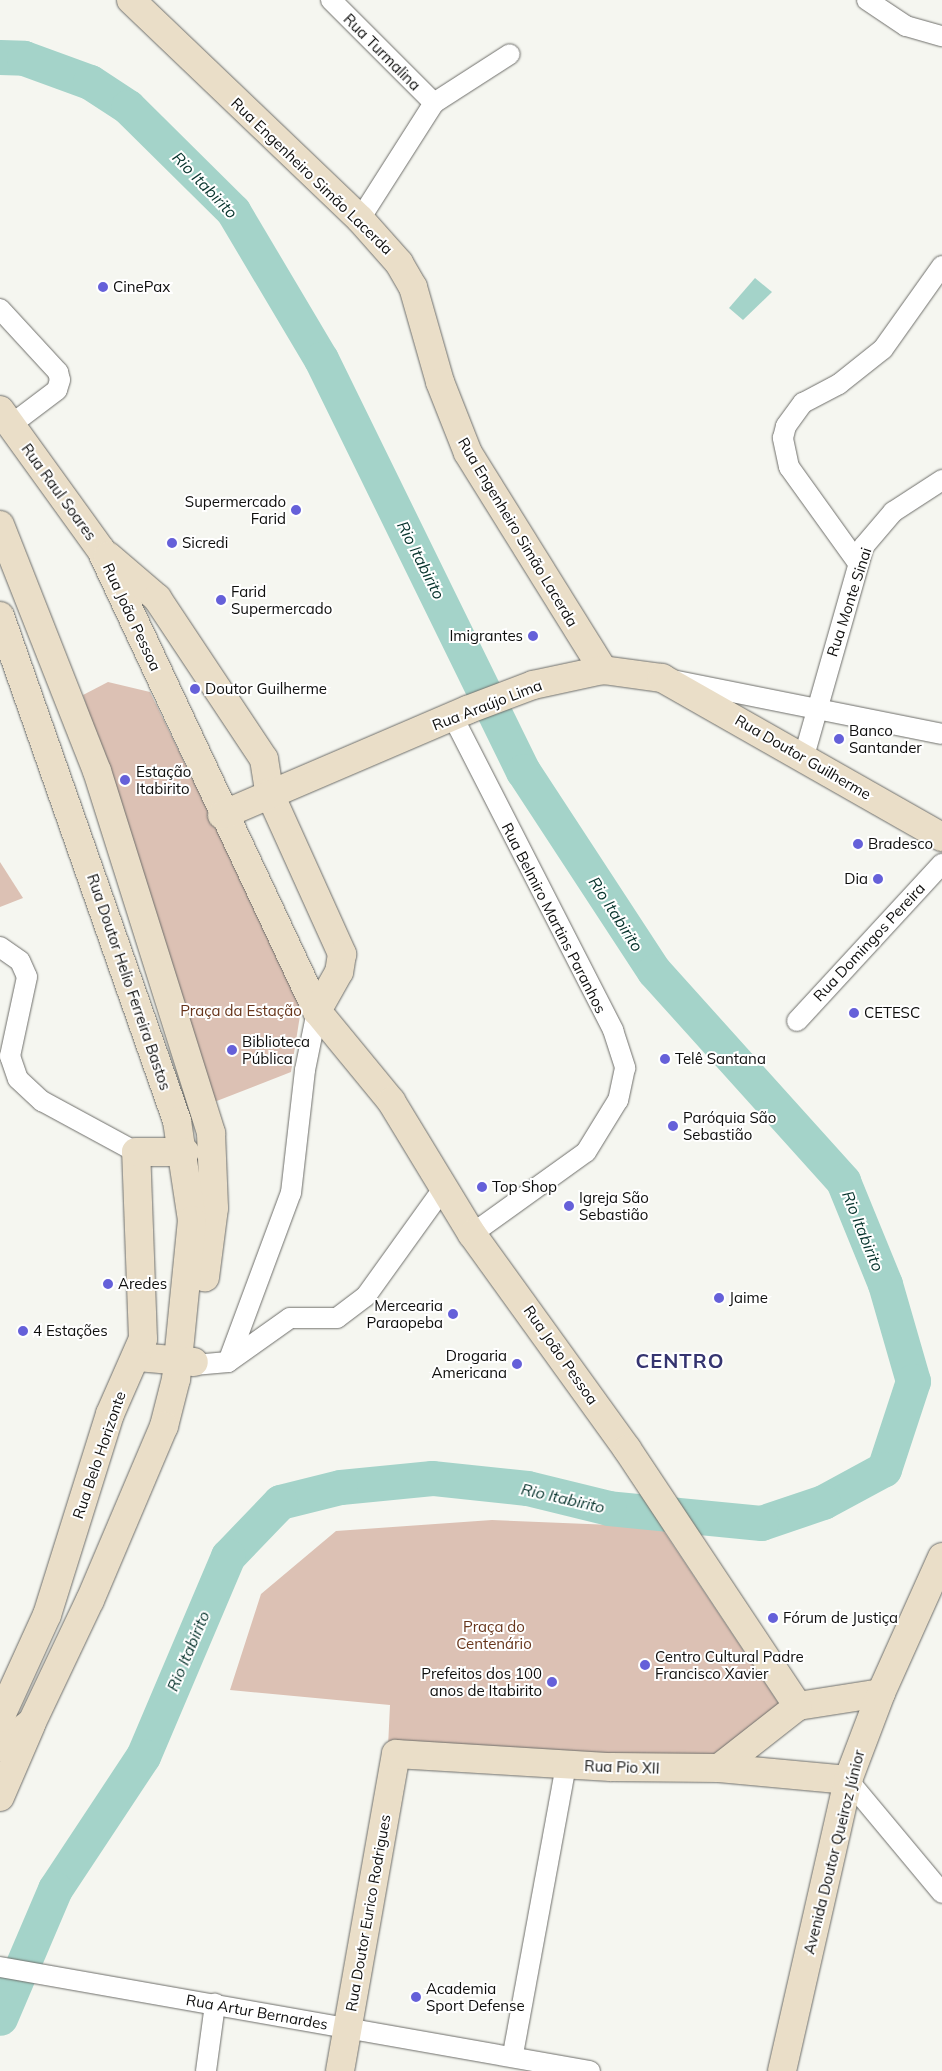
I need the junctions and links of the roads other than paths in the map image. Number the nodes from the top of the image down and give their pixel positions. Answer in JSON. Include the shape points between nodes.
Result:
{"nodes":[{"id":1,"x":131,"y":0,"type":"edge"},
{"id":2,"x":331,"y":0,"type":"edge"},
{"id":3,"x":866,"y":0,"type":"edge"},
{"id":4,"x":942,"y":36,"type":"edge"},
{"id":5,"x":510,"y":54,"type":"dead end"},
{"id":6,"x":434,"y":103,"type":"junction"},
{"id":7,"x":360,"y":219,"type":"junction"},
{"id":8,"x":942,"y":266,"type":"edge"},
{"id":9,"x":0,"y":309,"type":"edge"},
{"id":10,"x":4,"y":422,"type":"edge"},
{"id":11,"x":942,"y":480,"type":"edge"},
{"id":12,"x":0,"y":525,"type":"edge"},
{"id":13,"x":101,"y":550,"type":"junction"},
{"id":14,"x":858,"y":563,"type":"junction"},
{"id":15,"x":0,"y":616,"type":"edge"},
{"id":16,"x":603,"y":670,"type":"junction"},
{"id":17,"x":662,"y":678,"type":"junction"},
{"id":18,"x":817,"y":706,"type":"junction"},
{"id":19,"x":460,"y":713,"type":"junction"},
{"id":20,"x":942,"y":734,"type":"edge"},
{"id":21,"x":804,"y":756,"type":"junction"},
{"id":22,"x":269,"y":792,"type":"junction"},
{"id":23,"x":222,"y":815,"type":"junction"},
{"id":24,"x":942,"y":837,"type":"edge"},
{"id":25,"x":942,"y":864,"type":"edge"},
{"id":26,"x":0,"y":947,"type":"edge"},
{"id":27,"x":317,"y":1011,"type":"junction"},
{"id":28,"x":797,"y":1021,"type":"dead end"},
{"id":29,"x":136,"y":1152,"type":"junction"},
{"id":30,"x":185,"y":1152,"type":"junction"},
{"id":31,"x":443,"y":1189,"type":"junction"},
{"id":32,"x":472,"y":1234,"type":"junction"},
{"id":33,"x":138,"y":1356,"type":"junction"},
{"id":34,"x":228,"y":1362,"type":"junction"},
{"id":35,"x":186,"y":1363,"type":"junction"},
{"id":36,"x":942,"y":1557,"type":"edge"},
{"id":37,"x":47,"y":1615,"type":"junction"},
{"id":38,"x":881,"y":1693,"type":"junction"},
{"id":39,"x":798,"y":1706,"type":"junction"},
{"id":40,"x":0,"y":1718,"type":"edge"},
{"id":41,"x":32,"y":1722,"type":"junction"},
{"id":42,"x":0,"y":1747,"type":"edge"},
{"id":43,"x":396,"y":1754,"type":"joint"},
{"id":44,"x":566,"y":1764,"type":"junction"},
{"id":45,"x":719,"y":1768,"type":"junction"},
{"id":46,"x":848,"y":1780,"type":"junction"},
{"id":47,"x":0,"y":1797,"type":"edge"},
{"id":48,"x":942,"y":1893,"type":"edge"},
{"id":49,"x":0,"y":1967,"type":"edge"},
{"id":50,"x":215,"y":2004,"type":"junction"},
{"id":51,"x":347,"y":2027,"type":"junction"},
{"id":52,"x":513,"y":2054,"type":"junction"},
{"id":53,"x":206,"y":2071,"type":"edge"},
{"id":54,"x":340,"y":2071,"type":"edge"},
{"id":55,"x":590,"y":2071,"type":"edge"},
{"id":56,"x":782,"y":2071,"type":"edge"}],
"edges":[{"from":1,"to":7,"type":"main road","name":"Rua Engenheiro Simão Lacerda"},
{"from":2,"to":6,"type":"street","name":"Rua Turmalina"},
{"from":3,"to":4,"type":"street","via":[[906,26]]},
{"from":5,"to":6,"type":"street","name":"Rua Turmalina"},
{"from":6,"to":7,"type":"street","name":"Rua Turmalina"},
{"from":7,"to":16,"type":"main road","name":"Rua Engenheiro Simão Lacerda","via":[[399,262],[413,287],[440,382],[468,453]]},
{"from":8,"to":14,"type":"street","via":[[883,349],[839,384],[803,403],[786,426],[784,445],[789,468]]},
{"from":9,"to":10,"type":"street","via":[[58,372],[60,380],[57,390]]},
{"from":10,"to":13,"type":"main road","name":"Rua Raul Soares"},
{"from":11,"to":14,"type":"street","name":"Rua Monte Sinai","via":[[893,512],[864,546]]},
{"from":12,"to":35,"type":"main road","via":[[97,771],[211,1133],[214,1208]]},
{"from":13,"to":22,"type":"main road","name":"Rua João Pessoa","via":[[157,598],[264,759]]},
{"from":13,"to":23,"type":"main road","name":"Rua João Pessoa"},
{"from":14,"to":18,"type":"street","name":"Rua Monte Sinai"},
{"from":15,"to":30,"type":"main road","name":"Rua Doutor Helio Ferreira Bastos"},
{"from":16,"to":17,"type":"main road","name":"Rua Araújo Lima"},
{"from":16,"to":19,"type":"main road","name":"Rua Araújo Lima","via":[[533,685]]},
{"from":17,"to":18,"type":"street","name":"Rua Araújo Lima"},
{"from":17,"to":21,"type":"main road","name":"Rua Doutor Guilherme"},
{"from":18,"to":20,"type":"street","name":"Rua Araújo Lima"},
{"from":18,"to":21,"type":"street","name":"Rua Monte Sinai"},
{"from":19,"to":22,"type":"main road","name":"Rua Araújo Lima"},
{"from":19,"to":32,"type":"street","name":"Rua Belmiro Martins Paranhos","via":[[619,1045],[625,1079],[607,1122],[586,1152]]},
{"from":21,"to":24,"type":"main road","name":"Rua Doutor Guilherme"},
{"from":22,"to":23,"type":"main road","name":"Rua Araújo Lima"},
{"from":22,"to":27,"type":"main road","name":"Rua João Pessoa","via":[[342,954],[339,972]]},
{"from":23,"to":27,"type":"main road","name":"Rua João Pessoa"},
{"from":25,"to":28,"type":"street","name":"Rua Domingos Pereira"},
{"from":26,"to":29,"type":"street","via":[[20,961],[27,977],[10,1056],[18,1079],[42,1101]]},
{"from":27,"to":31,"type":"main road","name":"Rua João Pessoa","via":[[391,1101]]},
{"from":27,"to":34,"type":"street","via":[[305,1070],[291,1193]]},
{"from":29,"to":30,"type":"main road"},
{"from":29,"to":33,"type":"main road","name":"Rua Belo Horizonte","via":[[143,1339]]},
{"from":30,"to":35,"type":"main road","name":"Rua Doutor Helio Ferreira Bastos","via":[[192,1220]]},
{"from":31,"to":32,"type":"main road","name":"Rua João Pessoa"},
{"from":31,"to":34,"type":"street","via":[[366,1296],[337,1318],[290,1318]]},
{"from":32,"to":39,"type":"main road","name":"Rua João Pessoa","via":[[634,1458]]},
{"from":33,"to":35,"type":"main road"},
{"from":33,"to":37,"type":"main road","name":"Rua Belo Horizonte","via":[[110,1414]]},
{"from":34,"to":35,"type":"street"},
{"from":35,"to":41,"type":"main road","via":[[164,1426],[90,1600]]},
{"from":36,"to":38,"type":"main road","name":"Avenida Doutor Queiroz Júnior"},
{"from":37,"to":40,"type":"main road","name":"Rua Belo Horizonte"},
{"from":37,"to":41,"type":"main road"},
{"from":38,"to":39,"type":"main road"},
{"from":38,"to":46,"type":"main road","name":"Avenida Doutor Queiroz Júnior"},
{"from":39,"to":45,"type":"main road"},
{"from":41,"to":42,"type":"main road"},
{"from":41,"to":47,"type":"main road"},
{"from":43,"to":44,"type":"main road","name":"Rua Pio XII"},
{"from":43,"to":51,"type":"main road","name":"Rua Doutor Eurico Rodrigues"},
{"from":44,"to":45,"type":"main road","name":"Rua Pio XII"},
{"from":44,"to":52,"type":"street"},
{"from":45,"to":46,"type":"main road","name":"Rua Pio XII"},
{"from":46,"to":48,"type":"street"},
{"from":46,"to":56,"type":"main road","name":"Avenida Doutor Queiroz Júnior"},
{"from":49,"to":50,"type":"street","name":"Rua Artur Bernardes"},
{"from":50,"to":51,"type":"street","name":"Rua Artur Bernardes"},
{"from":50,"to":53,"type":"street"},
{"from":51,"to":52,"type":"street","name":"Rua Artur Bernardes"},
{"from":51,"to":54,"type":"main road","name":"Rua Doutor Eurico Rodrigues"},
{"from":52,"to":55,"type":"street","name":"Rua Artur Bernardes"}]}
